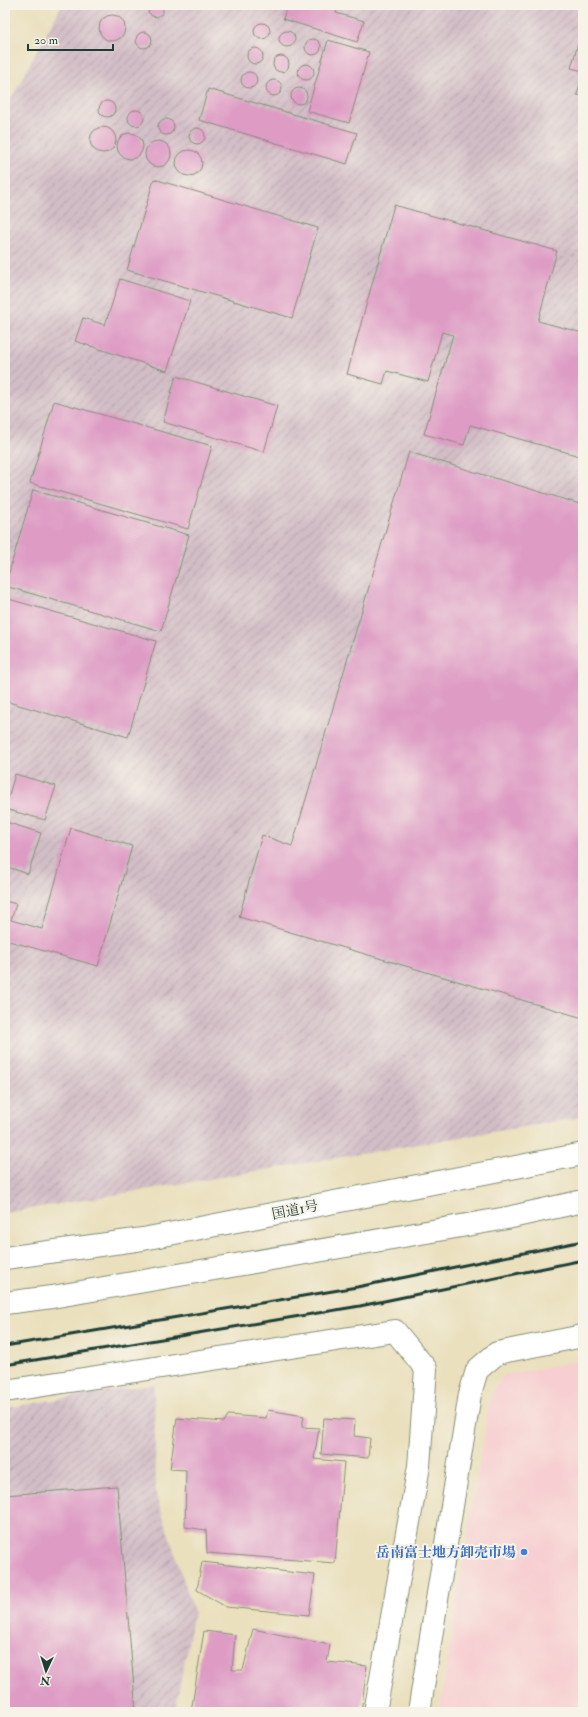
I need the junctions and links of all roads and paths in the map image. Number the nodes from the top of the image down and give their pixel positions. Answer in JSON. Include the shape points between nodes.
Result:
{"nodes":[{"id":1,"x":583,"y":1154,"type":"edge"},
{"id":2,"x":583,"y":1201,"type":"edge"},
{"id":3,"x":5,"y":1258,"type":"edge"},
{"id":4,"x":5,"y":1303,"type":"edge"},
{"id":5,"x":583,"y":1336,"type":"edge"},
{"id":6,"x":5,"y":1391,"type":"edge"},
{"id":7,"x":375,"y":1712,"type":"edge"},
{"id":8,"x":419,"y":1712,"type":"edge"}],
"edges":[{"from":1,"to":3,"type":"main road","name":"国道1号","via":[[143,1239]]},
{"from":2,"to":4,"type":"main road","via":[[507,1218]]},
{"from":5,"to":8,"type":"main road","via":[[497,1353],[477,1370],[470,1394]]},
{"from":6,"to":7,"type":"main road","via":[[396,1331],[426,1369],[418,1466]]}]}
